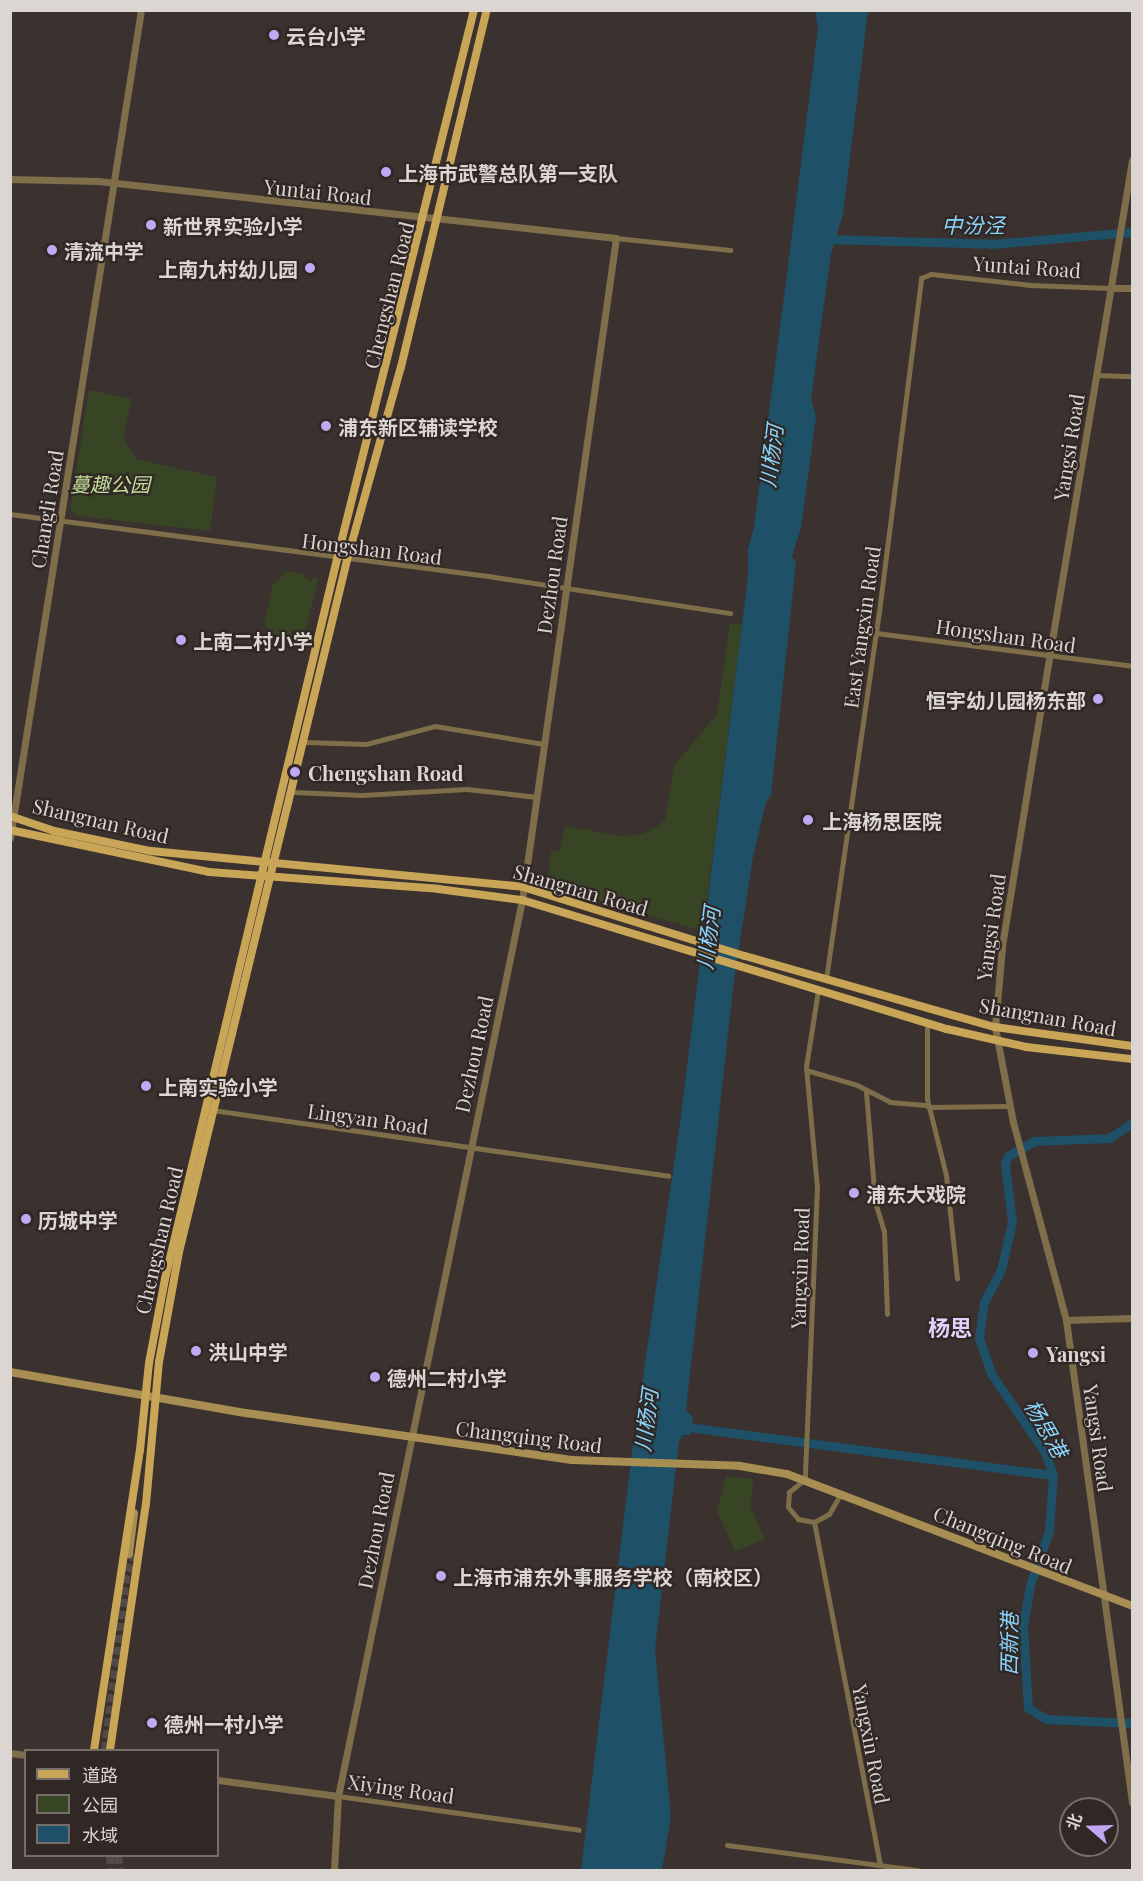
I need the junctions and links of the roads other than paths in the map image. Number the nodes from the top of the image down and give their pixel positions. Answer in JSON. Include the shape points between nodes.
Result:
{"nodes":[{"id":1,"x":141,"y":10,"type":"edge"},
{"id":2,"x":474,"y":10,"type":"edge"},
{"id":3,"x":487,"y":10,"type":"edge"},
{"id":4,"x":1132,"y":160,"type":"edge"},
{"id":5,"x":10,"y":179,"type":"edge"},
{"id":6,"x":114,"y":184,"type":"junction"},
{"id":7,"x":425,"y":218,"type":"junction"},
{"id":8,"x":435,"y":219,"type":"junction"},
{"id":9,"x":616,"y":238,"type":"junction"},
{"id":10,"x":730,"y":250,"type":"dead end"},
{"id":11,"x":921,"y":278,"type":"joint"},
{"id":12,"x":1111,"y":288,"type":"junction"},
{"id":13,"x":1132,"y":288,"type":"edge"},
{"id":14,"x":1096,"y":375,"type":"junction"},
{"id":15,"x":1132,"y":376,"type":"edge"},
{"id":16,"x":10,"y":514,"type":"edge"},
{"id":17,"x":61,"y":521,"type":"junction"},
{"id":18,"x":336,"y":559,"type":"junction"},
{"id":19,"x":347,"y":560,"type":"junction"},
{"id":20,"x":566,"y":590,"type":"junction"},
{"id":21,"x":730,"y":613,"type":"dead end"},
{"id":22,"x":876,"y":633,"type":"junction"},
{"id":23,"x":1050,"y":656,"type":"junction"},
{"id":24,"x":1132,"y":666,"type":"edge"},
{"id":25,"x":305,"y":742,"type":"junction"},
{"id":26,"x":544,"y":744,"type":"junction"},
{"id":27,"x":293,"y":792,"type":"junction"},
{"id":28,"x":537,"y":797,"type":"junction"},
{"id":29,"x":12,"y":817,"type":"edge"},
{"id":30,"x":11,"y":833,"type":"edge"},
{"id":31,"x":266,"y":862,"type":"junction"},
{"id":32,"x":276,"y":863,"type":"junction"},
{"id":33,"x":262,"y":878,"type":"junction"},
{"id":34,"x":272,"y":879,"type":"junction"},
{"id":35,"x":523,"y":887,"type":"junction"},
{"id":36,"x":522,"y":900,"type":"junction"},
{"id":37,"x":826,"y":979,"type":"junction"},
{"id":38,"x":818,"y":990,"type":"junction"},
{"id":39,"x":927,"y":1022,"type":"junction"},
{"id":40,"x":995,"y":1027,"type":"junction"},
{"id":41,"x":997,"y":1041,"type":"junction"},
{"id":42,"x":1132,"y":1046,"type":"edge"},
{"id":43,"x":1132,"y":1059,"type":"edge"},
{"id":44,"x":806,"y":1070,"type":"junction"},
{"id":45,"x":866,"y":1092,"type":"junction"},
{"id":46,"x":928,"y":1106,"type":"junction"},
{"id":47,"x":1009,"y":1106,"type":"junction"},
{"id":48,"x":211,"y":1110,"type":"junction"},
{"id":49,"x":471,"y":1148,"type":"junction"},
{"id":50,"x":668,"y":1176,"type":"dead end"},
{"id":51,"x":957,"y":1278,"type":"dead end"},
{"id":52,"x":887,"y":1314,"type":"dead end"},
{"id":53,"x":1132,"y":1318,"type":"edge"},
{"id":54,"x":1066,"y":1320,"type":"junction"},
{"id":55,"x":10,"y":1372,"type":"edge"},
{"id":56,"x":144,"y":1393,"type":"junction"},
{"id":57,"x":157,"y":1396,"type":"junction"},
{"id":58,"x":411,"y":1437,"type":"junction"},
{"id":59,"x":806,"y":1479,"type":"junction"},
{"id":60,"x":134,"y":1485,"type":"junction"},
{"id":61,"x":842,"y":1492,"type":"junction"},
{"id":62,"x":146,"y":1504,"type":"junction"},
{"id":63,"x":814,"y":1522,"type":"junction"},
{"id":64,"x":1105,"y":1597,"type":"junction"},
{"id":65,"x":1132,"y":1606,"type":"edge"},
{"id":66,"x":94,"y":1749,"type":"edge"},
{"id":67,"x":110,"y":1749,"type":"edge"},
{"id":68,"x":219,"y":1780,"type":"edge"},
{"id":69,"x":338,"y":1796,"type":"junction"},
{"id":70,"x":1132,"y":1803,"type":"edge"},
{"id":71,"x":579,"y":1830,"type":"dead end"},
{"id":72,"x":728,"y":1845,"type":"dead end"},
{"id":73,"x":880,"y":1865,"type":"junction"},
{"id":74,"x":334,"y":1870,"type":"edge"},
{"id":75,"x":918,"y":1870,"type":"edge"}],
"edges":[{"from":1,"to":6,"type":"street","name":"Changli Road"},
{"from":2,"to":7,"type":"main road","name":"Chengshan Road"},
{"from":3,"to":8,"type":"main road","name":"Chengshan Road"},
{"from":4,"to":12,"type":"street","name":"Yangsi Road"},
{"from":5,"to":6,"type":"street","name":"Yuntai Road"},
{"from":6,"to":7,"type":"street","name":"Yuntai Road"},
{"from":6,"to":17,"type":"street","name":"Changli Road"},
{"from":7,"to":8,"type":"street","name":"Yuntai Road"},
{"from":7,"to":18,"type":"main road","name":"Chengshan Road"},
{"from":8,"to":9,"type":"street","name":"Yuntai Road"},
{"from":8,"to":19,"type":"main road","name":"Chengshan Road","via":[[401,367]]},
{"from":9,"to":10,"type":"street","name":"Yuntai Road"},
{"from":9,"to":20,"type":"street","name":"Dezhou Road"},
{"from":11,"to":12,"type":"street","name":"Yuntai Road","via":[[931,274],[1030,285]]},
{"from":11,"to":22,"type":"street","name":"East Yangxin Road"},
{"from":12,"to":13,"type":"street","name":"Yuntai Road"},
{"from":12,"to":14,"type":"street","name":"Yangsi Road"},
{"from":14,"to":15,"type":"street"},
{"from":14,"to":23,"type":"street","name":"Yangsi Road"},
{"from":16,"to":17,"type":"street","name":"Hongshan Road"},
{"from":17,"to":18,"type":"street","name":"Hongshan Road"},
{"from":17,"to":29,"type":"street","name":"Changli Road"},
{"from":18,"to":19,"type":"street","name":"Hongshan Road"},
{"from":18,"to":31,"type":"main road","name":"Chengshan Road"},
{"from":19,"to":20,"type":"street","name":"Hongshan Road","via":[[495,577]]},
{"from":19,"to":25,"type":"main road","name":"Chengshan Road"},
{"from":20,"to":21,"type":"street","name":"Hongshan Road"},
{"from":20,"to":26,"type":"street","name":"Dezhou Road"},
{"from":22,"to":23,"type":"street","name":"Hongshan Road"},
{"from":22,"to":37,"type":"street","name":"East Yangxin Road"},
{"from":23,"to":24,"type":"street","name":"Hongshan Road"},
{"from":23,"to":40,"type":"street","name":"Yangsi Road","via":[[1002,947]]},
{"from":25,"to":26,"type":"street","via":[[366,744],[435,726]]},
{"from":25,"to":27,"type":"main road","name":"Chengshan Road"},
{"from":26,"to":28,"type":"street","name":"Dezhou Road"},
{"from":27,"to":28,"type":"street","via":[[362,795],[467,789]]},
{"from":27,"to":32,"type":"main road","name":"Chengshan Road"},
{"from":28,"to":35,"type":"street","name":"Dezhou Road"},
{"from":29,"to":30,"type":"street","name":"Changli Road"},
{"from":29,"to":31,"type":"main road","name":"Shangnan Road","via":[[54,831],[151,851]]},
{"from":30,"to":33,"type":"main road","name":"Shangnan Road","via":[[159,865]]},
{"from":31,"to":32,"type":"main road","name":"Shangnan Road"},
{"from":31,"to":33,"type":"main road","name":"Chengshan Road"},
{"from":32,"to":34,"type":"main road","name":"Chengshan Road"},
{"from":32,"to":35,"type":"main road","name":"Shangnan Road"},
{"from":33,"to":34,"type":"main road","name":"Shangnan Road"},
{"from":33,"to":48,"type":"main road","name":"Chengshan Road"},
{"from":34,"to":36,"type":"main road","name":"Shangnan Road","via":[[438,889]]},
{"from":34,"to":48,"type":"main road","name":"Chengshan Road"},
{"from":35,"to":36,"type":"street","name":"Dezhou Road"},
{"from":35,"to":37,"type":"main road","name":"Shangnan Road"},
{"from":36,"to":38,"type":"main road","name":"Shangnan Road"},
{"from":36,"to":49,"type":"street","name":"Dezhou Road"},
{"from":37,"to":40,"type":"main road","name":"Shangnan Road"},
{"from":38,"to":39,"type":"main road","name":"Shangnan Road"},
{"from":38,"to":44,"type":"street","name":"Yangxin Road"},
{"from":39,"to":41,"type":"main road","name":"Shangnan Road"},
{"from":39,"to":46,"type":"street"},
{"from":40,"to":41,"type":"street","name":"Yangsi Road"},
{"from":40,"to":42,"type":"main road","name":"Shangnan Road"},
{"from":41,"to":43,"type":"main road","name":"Shangnan Road","via":[[1082,1056]]},
{"from":41,"to":47,"type":"street","name":"Yangsi Road"},
{"from":44,"to":45,"type":"street","via":[[857,1085]]},
{"from":44,"to":59,"type":"street","name":"Yangxin Road","via":[[817,1187]]},
{"from":45,"to":46,"type":"street","via":[[898,1104]]},
{"from":45,"to":52,"type":"street","via":[[875,1202],[884,1231]]},
{"from":46,"to":47,"type":"street"},
{"from":46,"to":51,"type":"street","via":[[946,1175]]},
{"from":47,"to":54,"type":"street","name":"Yangsi Road"},
{"from":48,"to":49,"type":"street","name":"Lingyan Road"},
{"from":48,"to":56,"type":"main road","name":"Chengshan Road","via":[[165,1279]]},
{"from":48,"to":57,"type":"main road","name":"Chengshan Road","via":[[162,1342]]},
{"from":49,"to":50,"type":"street","name":"Lingyan Road"},
{"from":49,"to":58,"type":"street","name":"Dezhou Road"},
{"from":53,"to":54,"type":"street"},
{"from":54,"to":64,"type":"street","name":"Yangsi Road"},
{"from":55,"to":56,"type":"main road","name":"Changqing Road"},
{"from":56,"to":57,"type":"main road","name":"Changqing Road"},
{"from":56,"to":60,"type":"main road","name":"Chengshan Road"},
{"from":57,"to":58,"type":"main road","name":"Changqing Road"},
{"from":57,"to":62,"type":"main road","name":"Chengshan Road"},
{"from":58,"to":59,"type":"main road","name":"Changqing Road","via":[[572,1460],[740,1466]]},
{"from":58,"to":69,"type":"street","name":"Dezhou Road"},
{"from":59,"to":61,"type":"main road","name":"Changqing Road"},
{"from":59,"to":63,"type":"street","via":[[789,1492],[788,1507],[798,1519]]},
{"from":60,"to":62,"type":"main road","via":[[132,1554]]},
{"from":60,"to":66,"type":"main road","name":"Chengshan Road"},
{"from":61,"to":63,"type":"street","via":[[829,1514]]},
{"from":61,"to":64,"type":"main road","name":"Changqing Road"},
{"from":62,"to":67,"type":"main road","name":"Chengshan Road"},
{"from":63,"to":73,"type":"street","name":"Yangxin Road"},
{"from":64,"to":65,"type":"main road","name":"Changqing Road"},
{"from":64,"to":70,"type":"street","name":"Yangsi Road"},
{"from":68,"to":69,"type":"street","name":"Xiying Road"},
{"from":69,"to":71,"type":"street","name":"Xiying Road"},
{"from":69,"to":74,"type":"street","name":"Dezhou Road"},
{"from":72,"to":73,"type":"street"},
{"from":73,"to":75,"type":"street"}]}
